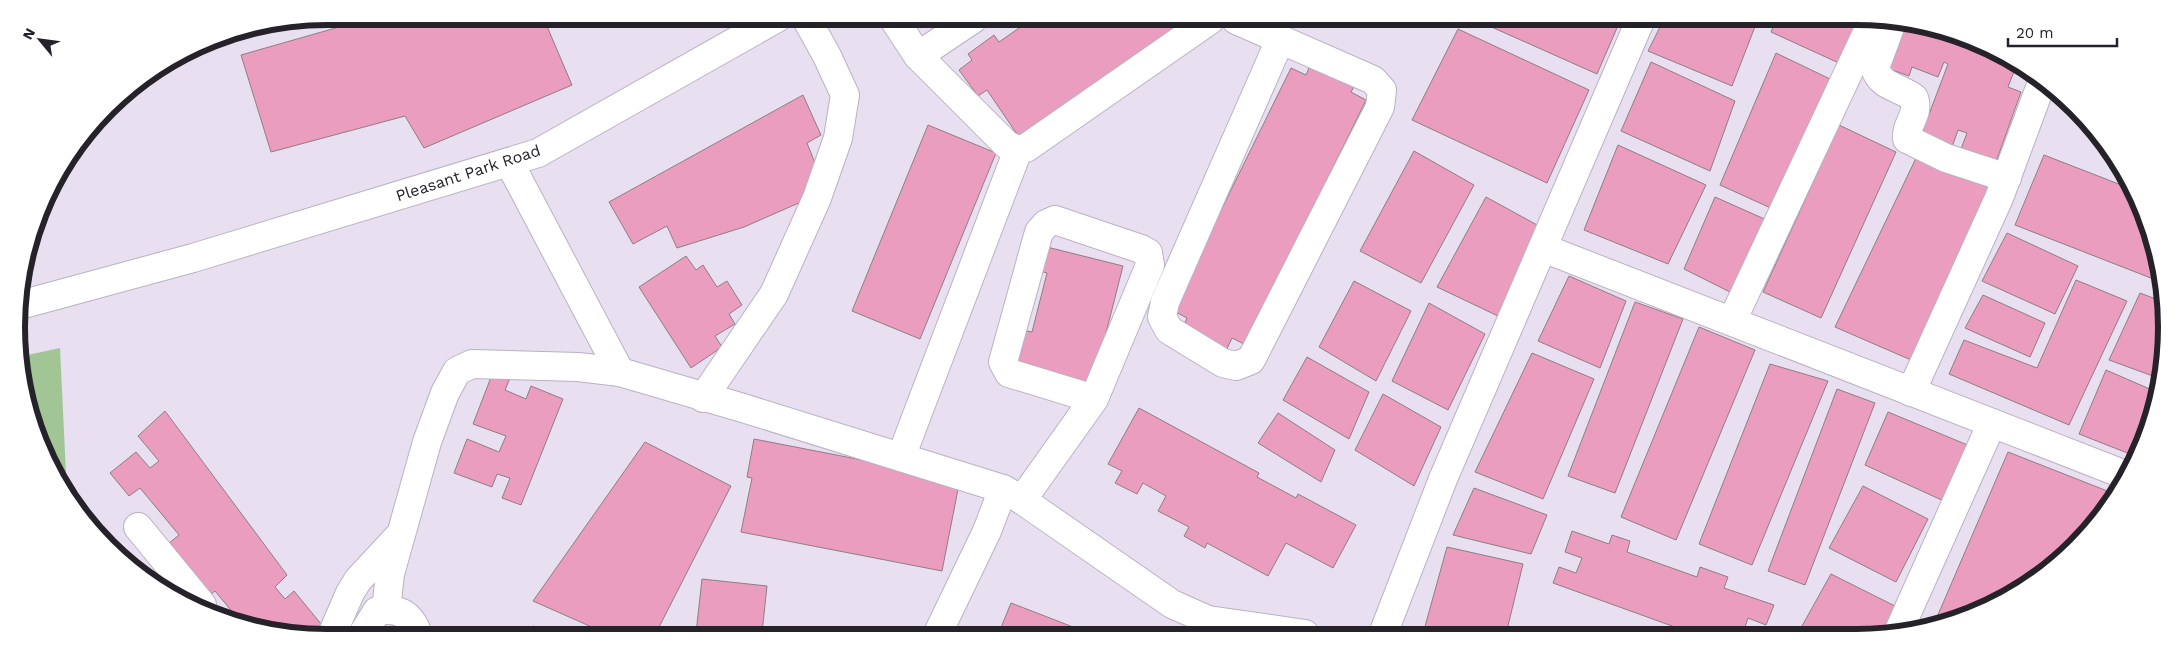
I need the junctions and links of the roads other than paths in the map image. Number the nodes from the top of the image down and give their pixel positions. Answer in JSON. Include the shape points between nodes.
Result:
{"nodes":[{"id":1,"x":765,"y":25,"type":"edge"},
{"id":2,"x":810,"y":25,"type":"edge"},
{"id":3,"x":898,"y":25,"type":"edge"},
{"id":4,"x":964,"y":25,"type":"edge"},
{"id":5,"x":1203,"y":25,"type":"edge"},
{"id":6,"x":1638,"y":25,"type":"edge"},
{"id":7,"x":1870,"y":26,"type":"edge"},
{"id":8,"x":1260,"y":27,"type":"edge"},
{"id":9,"x":1890,"y":27,"type":"edge"},
{"id":10,"x":918,"y":56,"type":"junction"},
{"id":11,"x":2040,"y":87,"type":"edge"},
{"id":12,"x":1018,"y":150,"type":"junction"},
{"id":13,"x":509,"y":162,"type":"junction"},
{"id":14,"x":2006,"y":178,"type":"junction"},
{"id":15,"x":1543,"y":248,"type":"junction"},
{"id":16,"x":26,"y":303,"type":"edge"},
{"id":17,"x":1732,"y":321,"type":"junction"},
{"id":18,"x":620,"y":372,"type":"junction"},
{"id":19,"x":1911,"y":392,"type":"junction"},
{"id":20,"x":703,"y":398,"type":"junction"},
{"id":21,"x":1094,"y":399,"type":"junction"},
{"id":22,"x":1992,"y":423,"type":"junction"},
{"id":23,"x":901,"y":457,"type":"junction"},
{"id":24,"x":2121,"y":473,"type":"edge"},
{"id":25,"x":1013,"y":495,"type":"junction"},
{"id":26,"x":138,"y":527,"type":"dead end"},
{"id":27,"x":402,"y":532,"type":"junction"},
{"id":28,"x":198,"y":600,"type":"edge"},
{"id":29,"x":386,"y":610,"type":"junction"},
{"id":30,"x":1901,"y":625,"type":"edge"},
{"id":31,"x":334,"y":629,"type":"edge"},
{"id":32,"x":366,"y":629,"type":"edge"},
{"id":33,"x":414,"y":629,"type":"edge"},
{"id":34,"x":940,"y":629,"type":"edge"},
{"id":35,"x":1271,"y":629,"type":"edge"},
{"id":36,"x":1385,"y":629,"type":"edge"}],
"edges":[{"from":1,"to":13,"type":"street","name":"Pleasant Park Road","via":[[538,153]]},
{"from":2,"to":20,"type":"street","via":[[845,95],[838,138],[817,198],[774,294]]},
{"from":3,"to":10,"type":"street"},
{"from":4,"to":10,"type":"street"},
{"from":5,"to":12,"type":"street","via":[[1026,148]]},
{"from":6,"to":15,"type":"street"},
{"from":7,"to":17,"type":"street"},
{"from":8,"to":8,"type":"street","via":[[1162,317],[1170,330],[1223,363],[1236,366],[1250,360],[1380,107],[1382,90],[1373,80]]},
{"from":9,"to":14,"type":"street","via":[[1875,68],[1877,76],[1886,84],[1914,98],[1917,107],[1907,139],[1946,158]]},
{"from":10,"to":12,"type":"street","via":[[1007,145]]},
{"from":11,"to":14,"type":"street"},
{"from":12,"to":23,"type":"street"},
{"from":13,"to":16,"type":"street","name":"Pleasant Park Road","via":[[193,258]]},
{"from":13,"to":18,"type":"street"},
{"from":14,"to":19,"type":"street","via":[[2000,198]]},
{"from":15,"to":17,"type":"street"},
{"from":15,"to":36,"type":"street","via":[[1443,479]]},
{"from":17,"to":19,"type":"street"},
{"from":18,"to":20,"type":"street"},
{"from":18,"to":27,"type":"street","via":[[578,367],[472,364],[457,371],[427,442]]},
{"from":19,"to":22,"type":"street"},
{"from":20,"to":23,"type":"street"},
{"from":21,"to":21,"type":"street","via":[[1150,265],[1148,253],[1055,220],[1039,232],[1004,368],[1008,373]]},
{"from":21,"to":25,"type":"street"},
{"from":22,"to":24,"type":"street"},
{"from":22,"to":30,"type":"street"},
{"from":23,"to":25,"type":"street"},
{"from":25,"to":34,"type":"street","via":[[987,531]]},
{"from":25,"to":35,"type":"street","via":[[1172,604],[1208,620]]},
{"from":26,"to":28,"type":"street"},
{"from":27,"to":29,"type":"street","via":[[390,574]]},
{"from":27,"to":31,"type":"street","via":[[358,580]]},
{"from":29,"to":32,"type":"street","via":[[377,612]]},
{"from":29,"to":33,"type":"street","via":[[394,609],[406,615]]}]}
